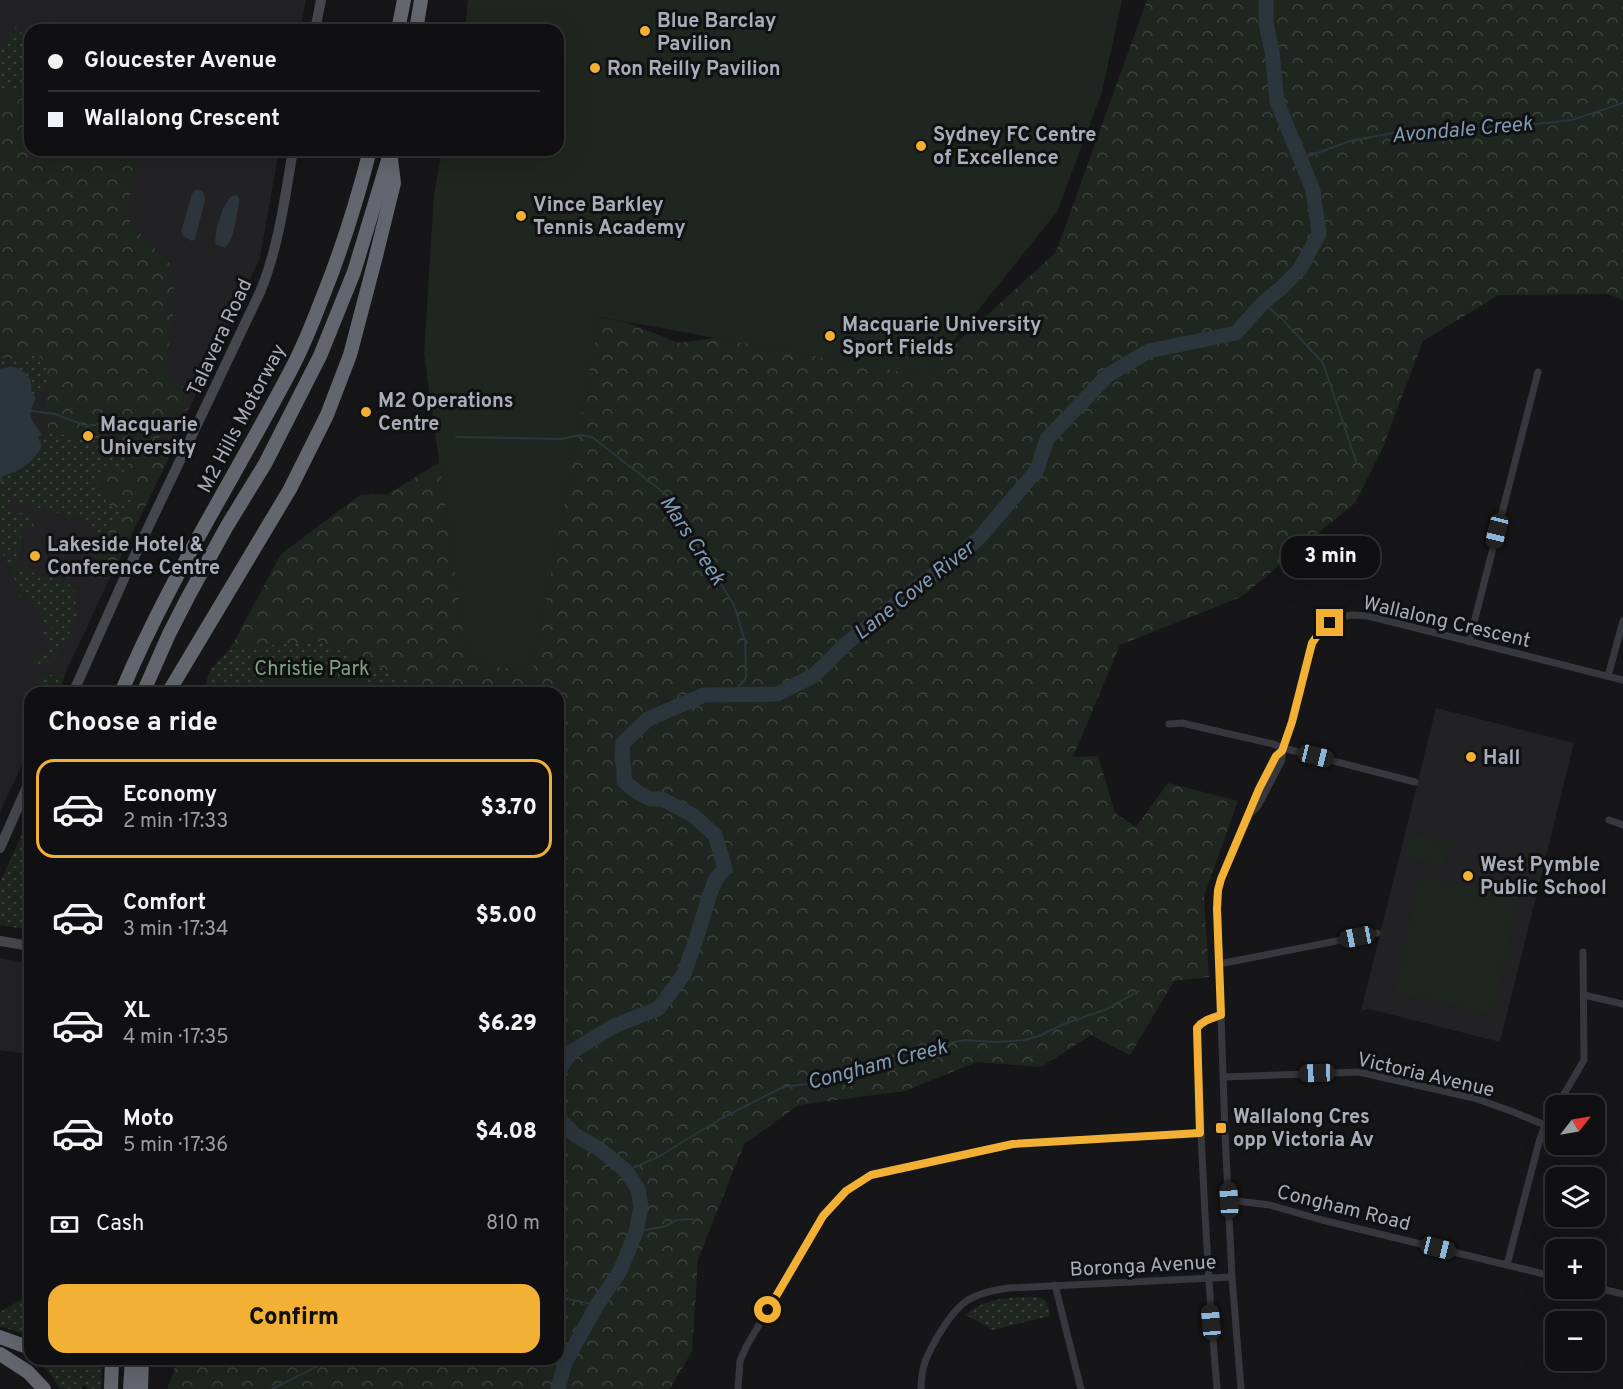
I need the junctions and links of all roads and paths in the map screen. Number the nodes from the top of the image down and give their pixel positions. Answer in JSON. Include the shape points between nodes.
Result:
{"nodes":[{"id":1,"x":321,"y":0,"type":"edge"},
{"id":2,"x":404,"y":0,"type":"edge"},
{"id":3,"x":421,"y":0,"type":"edge"},
{"id":4,"x":316,"y":24,"type":"edge"},
{"id":5,"x":399,"y":24,"type":"edge"},
{"id":6,"x":417,"y":24,"type":"edge"},
{"id":7,"x":292,"y":156,"type":"edge"},
{"id":8,"x":368,"y":156,"type":"edge"},
{"id":9,"x":390,"y":156,"type":"edge"},
{"id":10,"x":391,"y":156,"type":"edge"},
{"id":11,"x":1538,"y":372,"type":"dead end"},
{"id":12,"x":1623,"y":621,"type":"edge"},
{"id":13,"x":1469,"y":642,"type":"junction"},
{"id":14,"x":1608,"y":676,"type":"junction"},
{"id":15,"x":1623,"y":680,"type":"edge"},
{"id":16,"x":76,"y":687,"type":"edge"},
{"id":17,"x":123,"y":687,"type":"edge"},
{"id":18,"x":146,"y":687,"type":"edge"},
{"id":19,"x":172,"y":687,"type":"edge"},
{"id":20,"x":1169,"y":724,"type":"dead end"},
{"id":21,"x":1282,"y":750,"type":"junction"},
{"id":22,"x":1415,"y":782,"type":"dead end"},
{"id":23,"x":24,"y":794,"type":"edge"},
{"id":24,"x":1609,"y":820,"type":"dead end"},
{"id":25,"x":1623,"y":825,"type":"edge"},
{"id":26,"x":0,"y":848,"type":"edge"},
{"id":27,"x":1377,"y":933,"type":"dead end"},
{"id":28,"x":0,"y":940,"type":"edge"},
{"id":29,"x":24,"y":945,"type":"edge"},
{"id":30,"x":1583,"y":952,"type":"dead end"},
{"id":31,"x":1219,"y":963,"type":"junction"},
{"id":32,"x":1584,"y":995,"type":"junction"},
{"id":33,"x":1623,"y":1004,"type":"edge"},
{"id":34,"x":1221,"y":1015,"type":"junction"},
{"id":35,"x":1224,"y":1077,"type":"junction"},
{"id":36,"x":1563,"y":1095,"type":"edge"},
{"id":37,"x":1545,"y":1125,"type":"joint"},
{"id":38,"x":1200,"y":1133,"type":"junction"},
{"id":39,"x":1229,"y":1200,"type":"junction"},
{"id":40,"x":1507,"y":1265,"type":"junction"},
{"id":41,"x":1545,"y":1274,"type":"edge"},
{"id":42,"x":1232,"y":1277,"type":"junction"},
{"id":43,"x":1208,"y":1278,"type":"junction"},
{"id":44,"x":1055,"y":1286,"type":"junction"},
{"id":45,"x":1605,"y":1290,"type":"edge"},
{"id":46,"x":1623,"y":1294,"type":"edge"},
{"id":47,"x":0,"y":1337,"type":"edge"},
{"id":48,"x":24,"y":1346,"type":"edge"},
{"id":49,"x":0,"y":1353,"type":"edge"},
{"id":50,"x":112,"y":1365,"type":"edge"},
{"id":51,"x":132,"y":1365,"type":"edge"},
{"id":52,"x":142,"y":1365,"type":"edge"},
{"id":53,"x":44,"y":1389,"type":"edge"},
{"id":54,"x":111,"y":1389,"type":"edge"},
{"id":55,"x":130,"y":1389,"type":"edge"},
{"id":56,"x":141,"y":1389,"type":"edge"},
{"id":57,"x":738,"y":1389,"type":"edge"},
{"id":58,"x":921,"y":1389,"type":"edge"},
{"id":59,"x":1081,"y":1389,"type":"edge"},
{"id":60,"x":1217,"y":1389,"type":"edge"},
{"id":61,"x":1240,"y":1389,"type":"edge"}],
"edges":[{"from":1,"to":4,"type":"street"},
{"from":2,"to":5,"type":"highway"},
{"from":3,"to":6,"type":"highway"},
{"from":7,"to":16,"type":"street","name":"Talavera Road","via":[[269,271]]},
{"from":8,"to":17,"type":"highway","name":"M2 Hills Motorway","via":[[334,268],[295,362],[165,597]]},
{"from":9,"to":18,"type":"highway","name":"M2 Hills Motorway","via":[[354,272],[320,356],[265,464],[188,597]]},
{"from":10,"to":19,"type":"highway","via":[[394,183],[350,355],[327,415],[290,489]]},
{"from":11,"to":13,"type":"street"},
{"from":12,"to":14,"type":"street"},
{"from":13,"to":14,"type":"street","name":"Wallalong Crescent"},
{"from":13,"to":21,"type":"street","name":"Wallalong Crescent","via":[[1360,615],[1330,623],[1312,643]]},
{"from":14,"to":15,"type":"street","name":"Wallalong Crescent"},
{"from":20,"to":21,"type":"street","via":[[1182,723],[1273,744]]},
{"from":21,"to":22,"type":"street"},
{"from":21,"to":31,"type":"street","name":"Wallalong Crescent","via":[[1253,803],[1218,890]]},
{"from":23,"to":26,"type":"street"},
{"from":24,"to":25,"type":"street"},
{"from":27,"to":31,"type":"street"},
{"from":28,"to":29,"type":"street"},
{"from":30,"to":32,"type":"street"},
{"from":31,"to":34,"type":"street","name":"Wallalong Crescent"},
{"from":32,"to":33,"type":"street"},
{"from":32,"to":36,"type":"street","via":[[1584,1060]]},
{"from":34,"to":35,"type":"street","name":"Wallalong Crescent"},
{"from":34,"to":38,"type":"street","via":[[1209,1018],[1197,1028]]},
{"from":35,"to":37,"type":"street","name":"Victoria Avenue","via":[[1359,1072],[1474,1098]]},
{"from":35,"to":39,"type":"street","name":"Wallalong Crescent"},
{"from":37,"to":40,"type":"street"},
{"from":38,"to":43,"type":"street"},
{"from":38,"to":57,"type":"street","via":[[1013,1144],[871,1175],[846,1191],[823,1216],[746,1347],[740,1361]]},
{"from":39,"to":40,"type":"street","name":"Congham Road","via":[[1270,1205]]},
{"from":39,"to":42,"type":"street","name":"Wallalong Crescent"},
{"from":40,"to":41,"type":"street","name":"Congham Road"},
{"from":42,"to":43,"type":"street","name":"Boronga Avenue"},
{"from":42,"to":61,"type":"street","name":"Wallalong Crescent"},
{"from":43,"to":44,"type":"street","name":"Boronga Avenue"},
{"from":43,"to":60,"type":"street"},
{"from":44,"to":58,"type":"street","name":"Boronga Avenue","via":[[989,1291],[962,1304],[950,1316],[926,1356]]},
{"from":44,"to":59,"type":"street","name":"Boronga Avenue"},
{"from":45,"to":46,"type":"street"},
{"from":47,"to":48,"type":"highway"},
{"from":49,"to":53,"type":"highway","via":[[28,1372]]},
{"from":50,"to":54,"type":"highway"},
{"from":51,"to":55,"type":"highway"},
{"from":52,"to":56,"type":"highway"}]}
